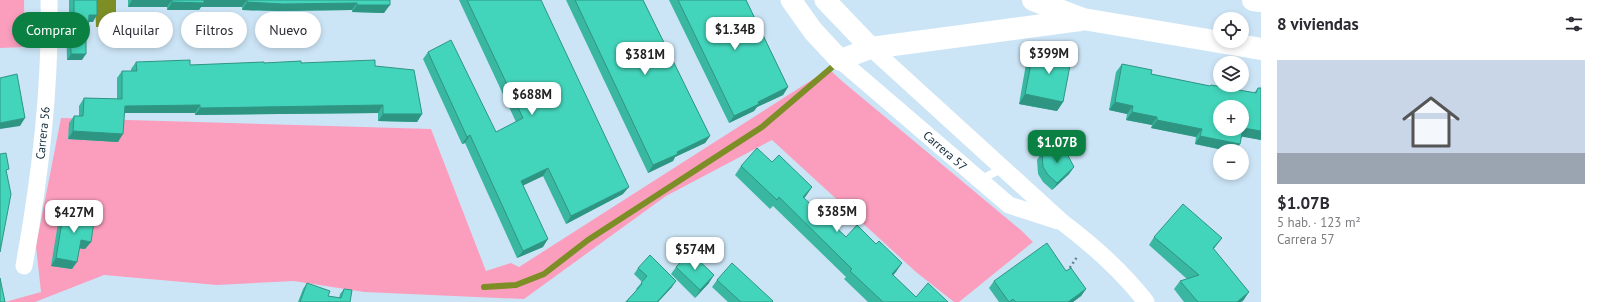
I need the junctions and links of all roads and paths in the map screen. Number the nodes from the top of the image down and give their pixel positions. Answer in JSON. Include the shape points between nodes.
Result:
{"nodes":[{"id":1,"x":49,"y":0,"type":"edge"},
{"id":2,"x":791,"y":0,"type":"edge"},
{"id":3,"x":825,"y":0,"type":"edge"},
{"id":4,"x":1033,"y":0,"type":"edge"},
{"id":5,"x":1252,"y":0,"type":"edge"},
{"id":6,"x":1261,"y":1,"type":"edge"},
{"id":7,"x":1083,"y":19,"type":"junction"},
{"id":8,"x":871,"y":48,"type":"junction"},
{"id":9,"x":1261,"y":49,"type":"edge"},
{"id":10,"x":840,"y":60,"type":"junction"},
{"id":11,"x":1004,"y":168,"type":"junction"},
{"id":12,"x":979,"y":180,"type":"junction"},
{"id":13,"x":1062,"y":222,"type":"junction"},
{"id":14,"x":24,"y":266,"type":"dead end"},
{"id":15,"x":1146,"y":302,"type":"edge"}],
"edges":[{"from":1,"to":14,"type":"street","name":"Carrera 56","via":[[49,55],[43,141]]},
{"from":2,"to":10,"type":"street","via":[[813,31]]},
{"from":3,"to":8,"type":"street"},
{"from":4,"to":7,"type":"highway"},
{"from":5,"to":6,"type":"highway"},
{"from":7,"to":8,"type":"highway"},
{"from":7,"to":9,"type":"highway"},
{"from":8,"to":10,"type":"street"},
{"from":8,"to":11,"type":"street","name":"Carrera 57"},
{"from":10,"to":12,"type":"street","name":"Carrera 57"},
{"from":11,"to":12,"type":"lane"},
{"from":11,"to":13,"type":"street","name":"Carrera 57"},
{"from":12,"to":13,"type":"street","name":"Carrera 57","via":[[1009,205]]},
{"from":13,"to":15,"type":"street","name":"Carrera 57","via":[[1088,241],[1116,267]]}]}
